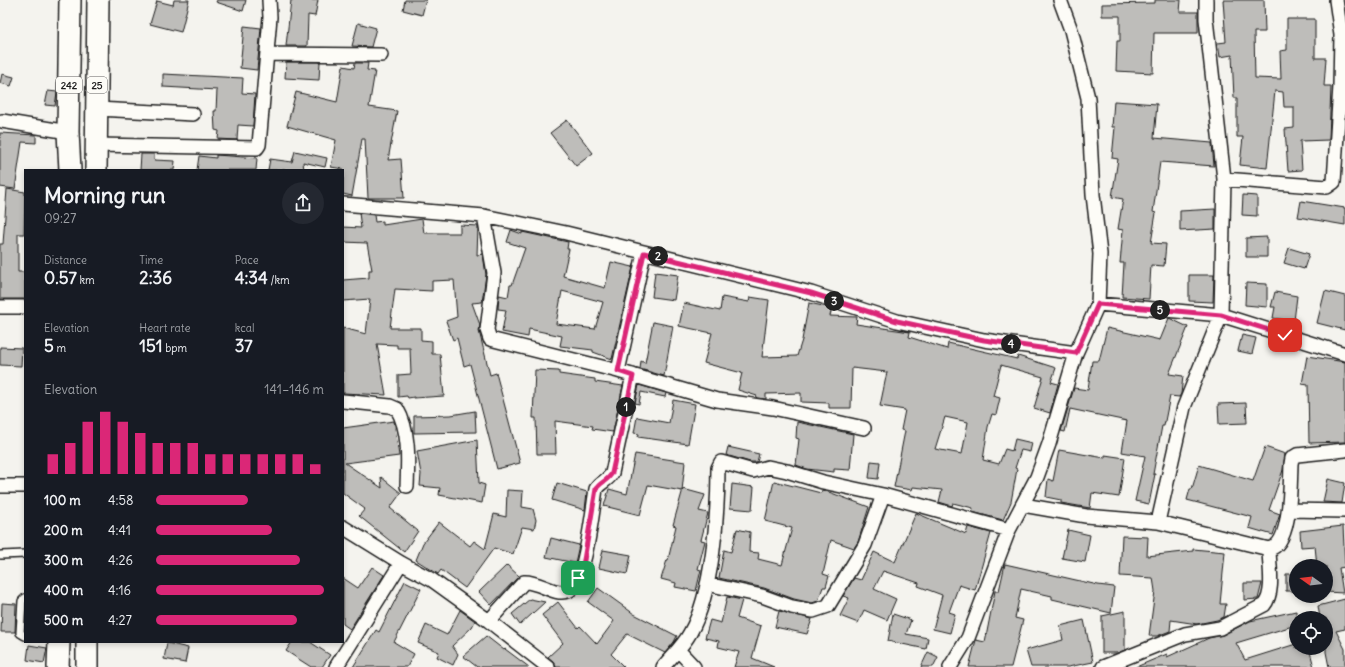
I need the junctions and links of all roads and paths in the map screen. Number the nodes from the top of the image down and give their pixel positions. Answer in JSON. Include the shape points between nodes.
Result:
{"nodes":[{"id":1,"x":70,"y":0,"type":"edge"},
{"id":2,"x":98,"y":0,"type":"edge"},
{"id":3,"x":269,"y":0,"type":"edge"},
{"id":4,"x":1060,"y":0,"type":"edge"},
{"id":5,"x":1206,"y":0,"type":"edge"},
{"id":6,"x":1336,"y":0,"type":"edge"},
{"id":7,"x":267,"y":54,"type":"junction"},
{"id":8,"x":380,"y":56,"type":"dead end"},
{"id":9,"x":1342,"y":70,"type":"edge"},
{"id":10,"x":97,"y":109,"type":"junction"},
{"id":11,"x":193,"y":114,"type":"dead end"},
{"id":12,"x":2,"y":121,"type":"dead end"},
{"id":13,"x":68,"y":132,"type":"junction"},
{"id":14,"x":96,"y":144,"type":"junction"},
{"id":15,"x":70,"y":169,"type":"edge"},
{"id":16,"x":96,"y":169,"type":"edge"},
{"id":17,"x":1224,"y":179,"type":"junction"},
{"id":18,"x":344,"y":204,"type":"edge"},
{"id":19,"x":484,"y":216,"type":"junction"},
{"id":20,"x":644,"y":253,"type":"junction"},
{"id":21,"x":1098,"y":304,"type":"junction"},
{"id":22,"x":0,"y":307,"type":"edge"},
{"id":23,"x":24,"y":307,"type":"edge"},
{"id":24,"x":1221,"y":315,"type":"junction"},
{"id":25,"x":1076,"y":353,"type":"junction"},
{"id":26,"x":1345,"y":354,"type":"edge"},
{"id":27,"x":618,"y":371,"type":"junction"},
{"id":28,"x":633,"y":376,"type":"junction"},
{"id":29,"x":344,"y":401,"type":"edge"},
{"id":30,"x":864,"y":428,"type":"dead end"},
{"id":31,"x":1345,"y":450,"type":"edge"},
{"id":32,"x":0,"y":486,"type":"edge"},
{"id":33,"x":24,"y":486,"type":"edge"},
{"id":34,"x":407,"y":486,"type":"dead end"},
{"id":35,"x":883,"y":495,"type":"junction"},
{"id":36,"x":1023,"y":505,"type":"junction"},
{"id":37,"x":1289,"y":510,"type":"junction"},
{"id":38,"x":1345,"y":511,"type":"edge"},
{"id":39,"x":1158,"y":522,"type":"junction"},
{"id":40,"x":344,"y":528,"type":"edge"},
{"id":41,"x":1009,"y":530,"type":"junction"},
{"id":42,"x":1269,"y":549,"type":"junction"},
{"id":43,"x":24,"y":554,"type":"edge"},
{"id":44,"x":1,"y":555,"type":"edge"},
{"id":45,"x":401,"y":563,"type":"junction"},
{"id":46,"x":707,"y":584,"type":"junction"},
{"id":47,"x":24,"y":599,"type":"edge"},
{"id":48,"x":489,"y":620,"type":"junction"},
{"id":49,"x":24,"y":635,"type":"edge"},
{"id":50,"x":59,"y":643,"type":"edge"},
{"id":51,"x":87,"y":643,"type":"edge"},
{"id":52,"x":678,"y":650,"type":"junction"},
{"id":53,"x":58,"y":667,"type":"edge"},
{"id":54,"x":87,"y":667,"type":"edge"},
{"id":55,"x":336,"y":667,"type":"edge"},
{"id":56,"x":548,"y":667,"type":"edge"},
{"id":57,"x":663,"y":667,"type":"edge"},
{"id":58,"x":694,"y":667,"type":"edge"},
{"id":59,"x":950,"y":667,"type":"edge"},
{"id":60,"x":1103,"y":667,"type":"edge"}],
"edges":[{"from":1,"to":13,"type":"main road","number":"242"},
{"from":2,"to":10,"type":"main road","number":"25"},
{"from":3,"to":7,"type":"street"},
{"from":4,"to":21,"type":"street","via":[[1071,30],[1088,98],[1093,194],[1100,254]]},
{"from":5,"to":17,"type":"street"},
{"from":6,"to":9,"type":"street"},
{"from":7,"to":8,"type":"street"},
{"from":7,"to":14,"type":"street","via":[[257,148]]},
{"from":9,"to":17,"type":"street","via":[[1336,179],[1332,185],[1327,187]]},
{"from":10,"to":11,"type":"street"},
{"from":10,"to":14,"type":"main road","number":"25"},
{"from":12,"to":13,"type":"street"},
{"from":13,"to":15,"type":"main road","number":"242"},
{"from":14,"to":16,"type":"main road","number":"25"},
{"from":17,"to":24,"type":"street"},
{"from":18,"to":19,"type":"street"},
{"from":19,"to":20,"type":"street"},
{"from":19,"to":27,"type":"street","via":[[494,273],[487,330],[490,339]]},
{"from":20,"to":25,"type":"street","via":[[811,293],[897,321],[984,340]]},
{"from":20,"to":27,"type":"street"},
{"from":21,"to":24,"type":"street"},
{"from":21,"to":25,"type":"street"},
{"from":22,"to":23,"type":"street"},
{"from":24,"to":26,"type":"street"},
{"from":24,"to":39,"type":"street","via":[[1184,407]]},
{"from":25,"to":36,"type":"street","via":[[1049,444]]},
{"from":27,"to":28,"type":"street"},
{"from":28,"to":30,"type":"street","via":[[717,400],[773,408]]},
{"from":28,"to":48,"type":"street","via":[[612,473],[608,480],[596,489],[583,566],[574,588],[558,591],[530,581],[524,582]]},
{"from":29,"to":34,"type":"street","via":[[397,409],[404,426],[408,459]]},
{"from":31,"to":37,"type":"street","via":[[1297,455],[1292,458]]},
{"from":32,"to":33,"type":"street"},
{"from":35,"to":41,"type":"street"},
{"from":35,"to":46,"type":"street","via":[[865,545],[828,606],[813,610],[792,607],[762,596]]},
{"from":35,"to":46,"type":"street","via":[[768,467],[753,471],[721,462],[718,468],[717,511]]},
{"from":36,"to":39,"type":"street","via":[[1086,516]]},
{"from":36,"to":41,"type":"street"},
{"from":37,"to":38,"type":"street"},
{"from":37,"to":42,"type":"street","via":[[1280,543]]},
{"from":39,"to":42,"type":"street"},
{"from":40,"to":45,"type":"street"},
{"from":41,"to":59,"type":"street","via":[[968,638]]},
{"from":42,"to":60,"type":"street","via":[[1270,588],[1268,600],[1264,605],[1220,628],[1185,634]]},
{"from":43,"to":44,"type":"lane"},
{"from":45,"to":48,"type":"street","via":[[432,580]]},
{"from":45,"to":55,"type":"street"},
{"from":46,"to":52,"type":"street","via":[[690,634]]},
{"from":47,"to":49,"type":"lane","via":[[20,633]]},
{"from":48,"to":56,"type":"street"},
{"from":50,"to":53,"type":"main road"},
{"from":51,"to":54,"type":"main road"},
{"from":52,"to":57,"type":"street"},
{"from":52,"to":58,"type":"street"}]}
